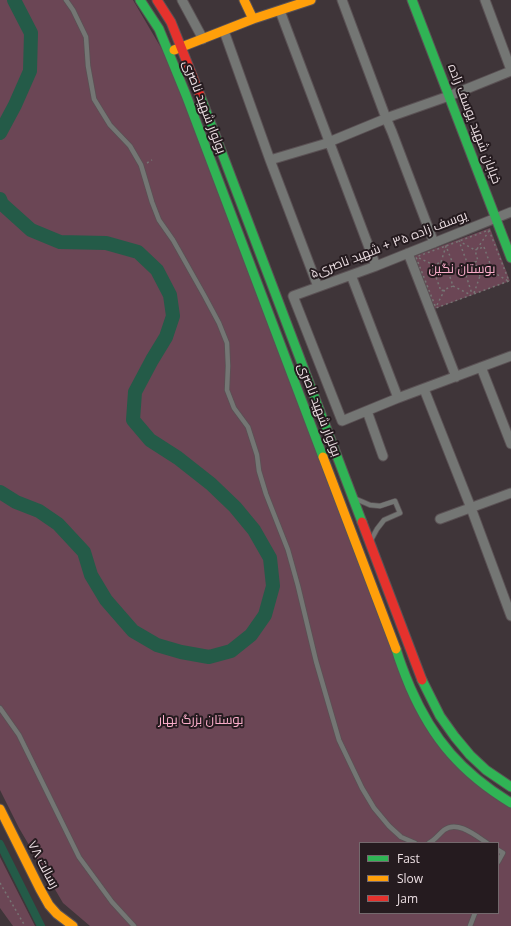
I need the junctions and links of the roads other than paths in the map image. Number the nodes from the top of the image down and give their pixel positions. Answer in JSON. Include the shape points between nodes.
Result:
{"nodes":[{"id":1,"x":66,"y":0,"type":"edge"},
{"id":2,"x":140,"y":0,"type":"edge"},
{"id":3,"x":157,"y":0,"type":"edge"},
{"id":4,"x":182,"y":0,"type":"edge"},
{"id":5,"x":244,"y":0,"type":"edge"},
{"id":6,"x":311,"y":0,"type":"edge"},
{"id":7,"x":342,"y":0,"type":"edge"},
{"id":8,"x":412,"y":0,"type":"edge"},
{"id":9,"x":485,"y":0,"type":"edge"},
{"id":10,"x":292,"y":3,"type":"edge"},
{"id":11,"x":280,"y":11,"type":"junction"},
{"id":12,"x":253,"y":19,"type":"junction"},
{"id":13,"x":224,"y":31,"type":"junction"},
{"id":14,"x":203,"y":39,"type":"junction"},
{"id":15,"x":181,"y":47,"type":"junction"},
{"id":16,"x":169,"y":52,"type":"junction"},
{"id":17,"x":511,"y":70,"type":"edge"},
{"id":18,"x":449,"y":96,"type":"junction"},
{"id":19,"x":389,"y":117,"type":"junction"},
{"id":20,"x":330,"y":142,"type":"junction"},
{"id":21,"x":270,"y":160,"type":"junction"},
{"id":22,"x":511,"y":212,"type":"edge"},
{"id":23,"x":495,"y":218,"type":"junction"},
{"id":24,"x":434,"y":243,"type":"junction"},
{"id":25,"x":412,"y":255,"type":"junction"},
{"id":26,"x":511,"y":258,"type":"edge"},
{"id":27,"x":376,"y":266,"type":"junction"},
{"id":28,"x":351,"y":275,"type":"junction"},
{"id":29,"x":318,"y":287,"type":"junction"},
{"id":30,"x":511,"y":356,"type":"edge"},
{"id":31,"x":481,"y":367,"type":"junction"},
{"id":32,"x":456,"y":377,"type":"junction"},
{"id":33,"x":424,"y":389,"type":"junction"},
{"id":34,"x":398,"y":398,"type":"junction"},
{"id":35,"x":321,"y":411,"type":"junction"},
{"id":36,"x":367,"y":411,"type":"junction"},
{"id":37,"x":308,"y":416,"type":"junction"},
{"id":38,"x":511,"y":444,"type":"edge"},
{"id":39,"x":383,"y":456,"type":"dead end"},
{"id":40,"x":511,"y":493,"type":"edge"},
{"id":41,"x":354,"y":498,"type":"junction"},
{"id":42,"x":471,"y":508,"type":"junction"},
{"id":43,"x":440,"y":519,"type":"dead end"},
{"id":44,"x":370,"y":541,"type":"junction"},
{"id":45,"x":511,"y":616,"type":"edge"},
{"id":46,"x":0,"y":708,"type":"edge"},
{"id":47,"x":511,"y":786,"type":"edge"},
{"id":48,"x":511,"y":803,"type":"edge"},
{"id":49,"x":0,"y":809,"type":"edge"},
{"id":50,"x":413,"y":842,"type":"edge"},
{"id":51,"x":432,"y":842,"type":"edge"},
{"id":52,"x":485,"y":842,"type":"edge"},
{"id":53,"x":499,"y":851,"type":"edge"},
{"id":54,"x":499,"y":860,"type":"edge"},
{"id":55,"x":475,"y":914,"type":"edge"},
{"id":56,"x":73,"y":926,"type":"edge"},
{"id":57,"x":134,"y":926,"type":"edge"},
{"id":58,"x":470,"y":926,"type":"edge"}],
"edges":[{"from":1,"to":50,"type":"lane","via":[[86,37],[94,99],[110,125],[130,146],[142,167],[160,220],[204,295],[227,342],[227,390],[234,408],[248,427],[266,494],[288,550],[339,740],[374,808],[401,837]]},
{"from":2,"to":16,"type":"main road","name":"بولوار شهید ناصری","via":[[159,29]]},
{"from":3,"to":15,"type":"main road","name":"بولوار شهید ناصری"},
{"from":4,"to":14,"type":"street"},
{"from":5,"to":12,"type":"main road"},
{"from":6,"to":10,"type":"main road"},
{"from":7,"to":19,"type":"street"},
{"from":8,"to":18,"type":"main road","name":"خیابان شهید یوسف زاده"},
{"from":9,"to":17,"type":"street"},
{"from":10,"to":11,"type":"main road"},
{"from":11,"to":12,"type":"main road"},
{"from":11,"to":20,"type":"street"},
{"from":12,"to":13,"type":"main road"},
{"from":13,"to":14,"type":"main road"},
{"from":13,"to":21,"type":"street"},
{"from":14,"to":15,"type":"main road"},
{"from":15,"to":16,"type":"main road"},
{"from":15,"to":35,"type":"main road","name":"بولوار شهید ناصری"},
{"from":16,"to":37,"type":"main road","name":"بولوار شهید ناصری"},
{"from":17,"to":18,"type":"street"},
{"from":18,"to":19,"type":"street"},
{"from":18,"to":23,"type":"main road","name":"خیابان شهید یوسف زاده"},
{"from":19,"to":20,"type":"street"},
{"from":19,"to":24,"type":"street","via":[[395,140]]},
{"from":20,"to":21,"type":"street"},
{"from":20,"to":27,"type":"street"},
{"from":21,"to":29,"type":"street"},
{"from":22,"to":23,"type":"street","name":"یوسف زاده ۳۵ + شهید ناصری۵"},
{"from":23,"to":24,"type":"street","name":"یوسف زاده ۳۵ + شهید ناصری۵"},
{"from":23,"to":26,"type":"main road","name":"خیابان شهید یوسف زاده"},
{"from":24,"to":25,"type":"street","name":"یوسف زاده ۳۵ + شهید ناصری۵"},
{"from":25,"to":27,"type":"street","name":"یوسف زاده ۳۵ + شهید ناصری۵"},
{"from":25,"to":32,"type":"street"},
{"from":27,"to":28,"type":"street","name":"یوسف زاده ۳۵ + شهید ناصری۵"},
{"from":28,"to":29,"type":"street","name":"یوسف زاده ۳۵ + شهید ناصری۵"},
{"from":28,"to":34,"type":"street"},
{"from":29,"to":36,"type":"street","name":"یوسف زاده ۳۵ + شهید ناصری۵","via":[[293,296],[342,421]]},
{"from":30,"to":31,"type":"street"},
{"from":31,"to":32,"type":"street"},
{"from":31,"to":38,"type":"street"},
{"from":32,"to":33,"type":"street"},
{"from":33,"to":34,"type":"street"},
{"from":33,"to":42,"type":"street"},
{"from":34,"to":36,"type":"street"},
{"from":35,"to":37,"type":"main road"},
{"from":35,"to":41,"type":"main road","name":"بولوار شهید ناصری"},
{"from":36,"to":39,"type":"street"},
{"from":37,"to":48,"type":"main road","name":"بولوار شهید ناصری","via":[[410,687],[428,723],[460,765],[478,782]]},
{"from":40,"to":42,"type":"street"},
{"from":41,"to":44,"type":"main road","name":"بولوار شهید ناصری"},
{"from":41,"to":44,"type":"lane","via":[[380,506],[396,500],[400,513],[384,520]]},
{"from":42,"to":43,"type":"street"},
{"from":42,"to":45,"type":"street"},
{"from":44,"to":47,"type":"main road","name":"بولوار شهید ناصری","via":[[422,679],[440,716],[470,755],[486,770]]},
{"from":46,"to":57,"type":"lane","via":[[19,735],[79,857],[112,902]]},
{"from":49,"to":56,"type":"main road","name":"رسالت ۷۸","via":[[49,905]]},
{"from":51,"to":52,"type":"lane","via":[[450,826],[456,826]]},
{"from":53,"to":54,"type":"lane","via":[[503,853]]},
{"from":55,"to":58,"type":"lane"}]}
